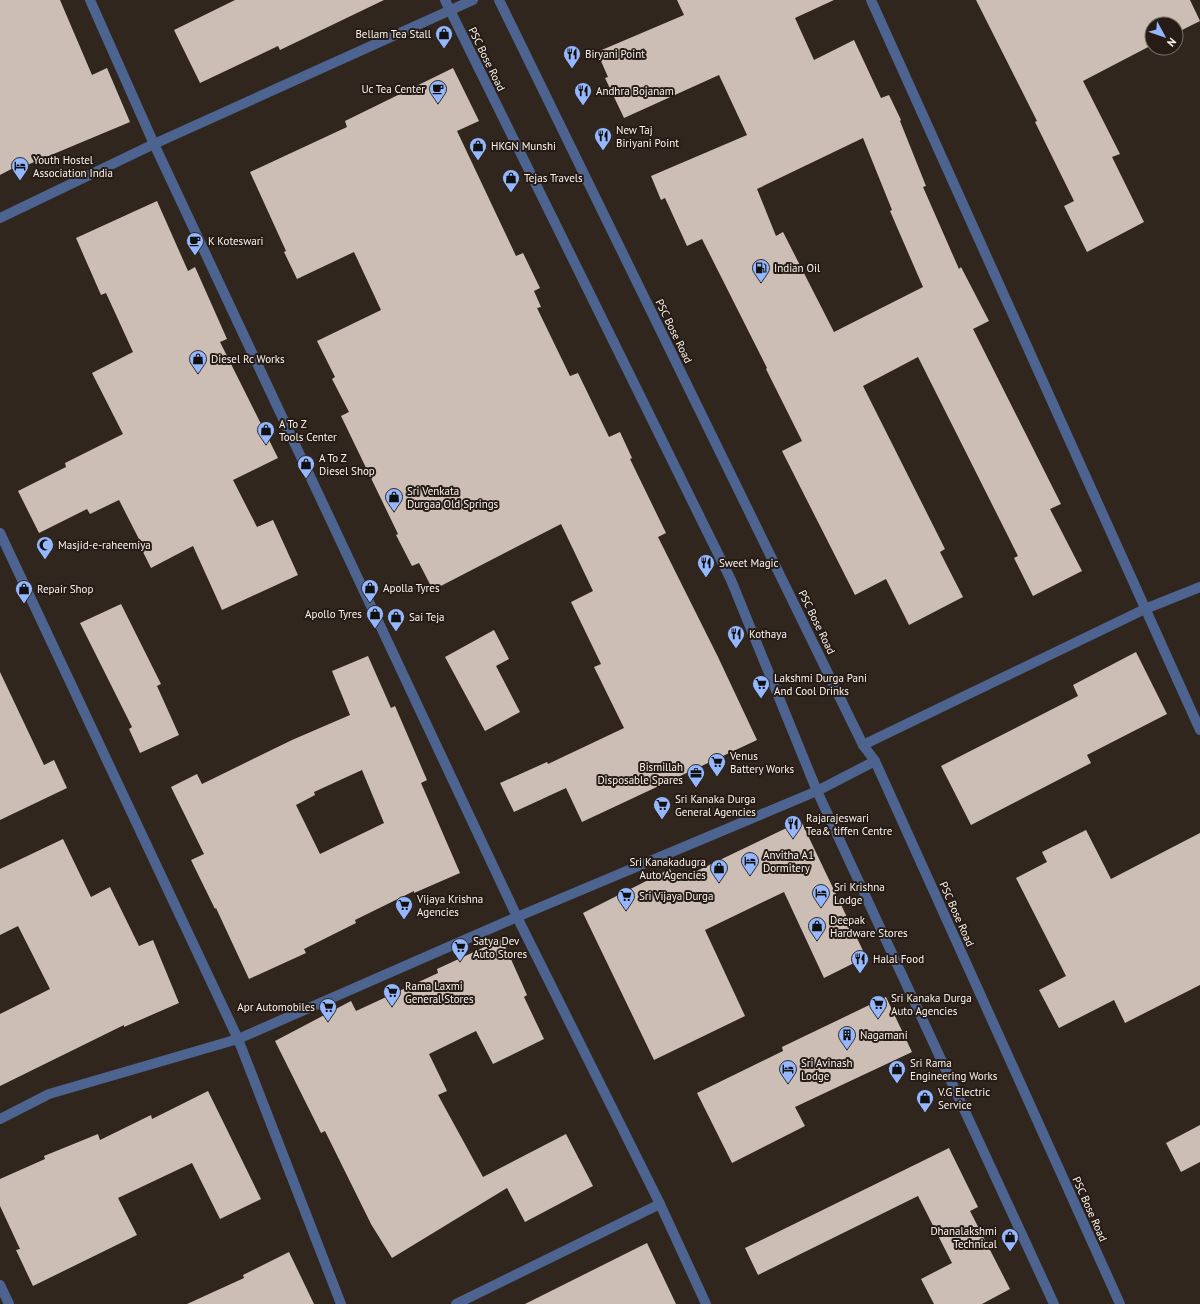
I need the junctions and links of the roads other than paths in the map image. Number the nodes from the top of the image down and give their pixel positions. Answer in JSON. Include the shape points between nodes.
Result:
{"nodes":[{"id":1,"x":90,"y":0,"type":"edge"},
{"id":2,"x":445,"y":0,"type":"edge"},
{"id":3,"x":473,"y":0,"type":"edge"},
{"id":4,"x":499,"y":0,"type":"edge"},
{"id":5,"x":871,"y":0,"type":"edge"},
{"id":6,"x":450,"y":10,"type":"junction"},
{"id":7,"x":154,"y":144,"type":"junction"},
{"id":8,"x":0,"y":218,"type":"edge"},
{"id":9,"x":0,"y":533,"type":"edge"},
{"id":10,"x":1200,"y":587,"type":"edge"},
{"id":11,"x":1146,"y":609,"type":"junction"},
{"id":12,"x":1200,"y":730,"type":"edge"},
{"id":13,"x":863,"y":744,"type":"junction"},
{"id":14,"x":875,"y":761,"type":"junction"},
{"id":15,"x":817,"y":791,"type":"junction"},
{"id":16,"x":517,"y":917,"type":"junction"},
{"id":17,"x":238,"y":1039,"type":"junction"},
{"id":18,"x":0,"y":1119,"type":"edge"},
{"id":19,"x":660,"y":1204,"type":"junction"},
{"id":20,"x":0,"y":1285,"type":"edge"},
{"id":21,"x":9,"y":1304,"type":"edge"},
{"id":22,"x":341,"y":1304,"type":"edge"},
{"id":23,"x":456,"y":1304,"type":"edge"},
{"id":24,"x":706,"y":1304,"type":"edge"},
{"id":25,"x":1054,"y":1304,"type":"edge"},
{"id":26,"x":1120,"y":1304,"type":"edge"}],
"edges":[{"from":1,"to":7,"type":"street"},
{"from":2,"to":6,"type":"street","name":"PSC Bose Road"},
{"from":3,"to":6,"type":"street"},
{"from":4,"to":13,"type":"street","name":"PSC Bose Road"},
{"from":5,"to":11,"type":"street"},
{"from":6,"to":7,"type":"street"},
{"from":6,"to":15,"type":"street","name":"PSC Bose Road","via":[[731,580]]},
{"from":7,"to":8,"type":"street"},
{"from":7,"to":16,"type":"street"},
{"from":9,"to":17,"type":"street"},
{"from":10,"to":11,"type":"street"},
{"from":11,"to":12,"type":"street"},
{"from":11,"to":13,"type":"street"},
{"from":13,"to":14,"type":"street","name":"PSC Bose Road"},
{"from":14,"to":15,"type":"street"},
{"from":14,"to":26,"type":"street","name":"PSC Bose Road"},
{"from":15,"to":16,"type":"street"},
{"from":15,"to":25,"type":"street","name":"PSC Bose Road"},
{"from":16,"to":17,"type":"street"},
{"from":16,"to":19,"type":"street"},
{"from":17,"to":18,"type":"street","via":[[49,1094]]},
{"from":17,"to":22,"type":"street"},
{"from":19,"to":23,"type":"street"},
{"from":19,"to":24,"type":"street"},
{"from":20,"to":21,"type":"street"}]}
